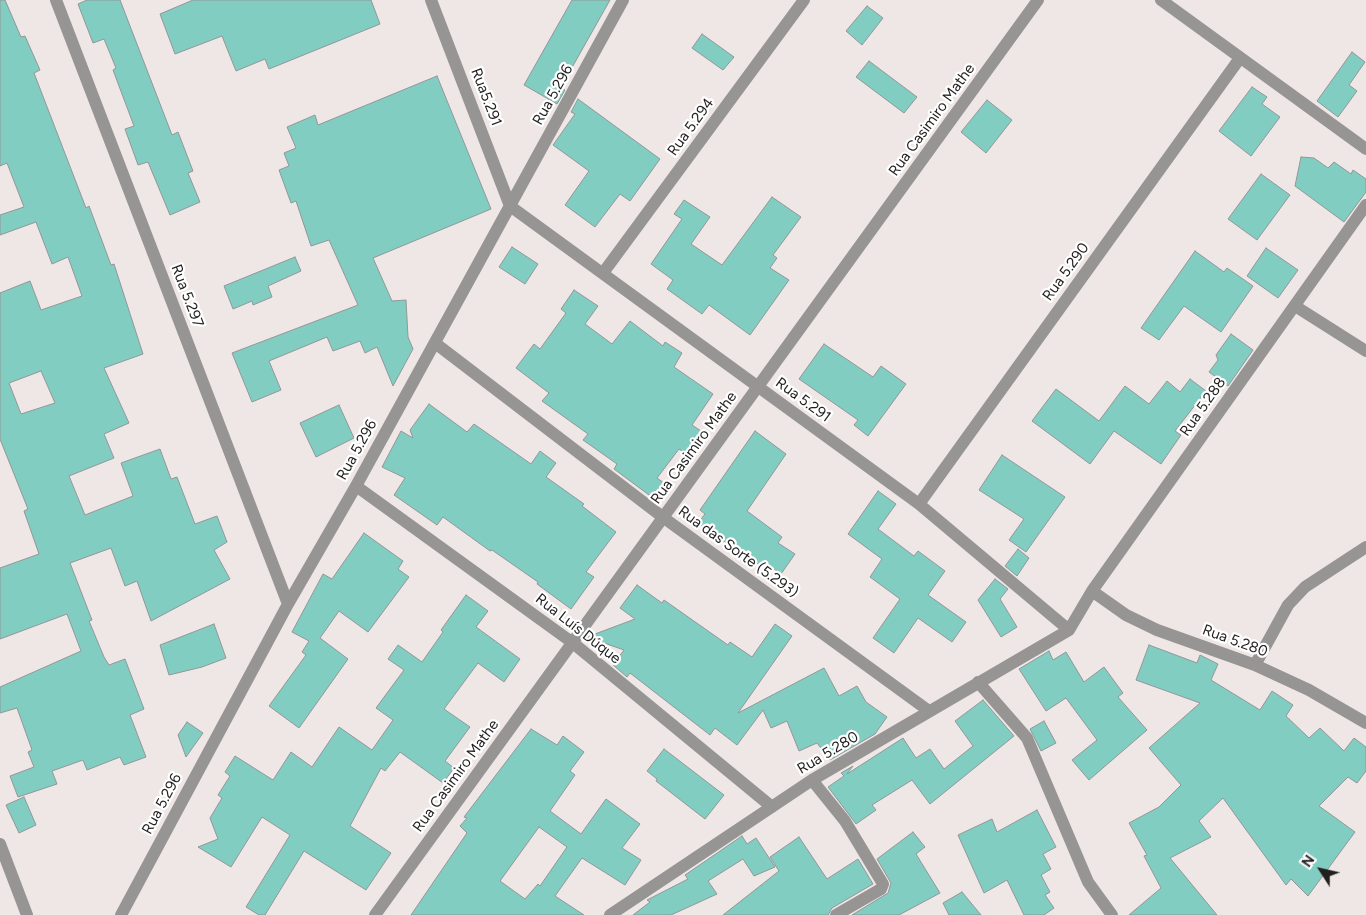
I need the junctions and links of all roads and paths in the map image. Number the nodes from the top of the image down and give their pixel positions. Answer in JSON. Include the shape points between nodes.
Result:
{"nodes":[{"id":1,"x":56,"y":0,"type":"edge"},
{"id":2,"x":430,"y":0,"type":"edge"},
{"id":3,"x":623,"y":0,"type":"edge"},
{"id":4,"x":804,"y":0,"type":"edge"},
{"id":5,"x":1038,"y":0,"type":"edge"},
{"id":6,"x":1161,"y":0,"type":"edge"},
{"id":7,"x":1240,"y":58,"type":"junction"},
{"id":8,"x":1366,"y":150,"type":"edge"},
{"id":9,"x":1366,"y":204,"type":"edge"},
{"id":10,"x":510,"y":206,"type":"junction"},
{"id":11,"x":603,"y":273,"type":"junction"},
{"id":12,"x":1296,"y":306,"type":"junction"},
{"id":13,"x":435,"y":343,"type":"junction"},
{"id":14,"x":1366,"y":351,"type":"edge"},
{"id":15,"x":758,"y":388,"type":"junction"},
{"id":16,"x":356,"y":486,"type":"junction"},
{"id":17,"x":919,"y":504,"type":"junction"},
{"id":18,"x":664,"y":518,"type":"junction"},
{"id":19,"x":1366,"y":547,"type":"edge"},
{"id":20,"x":1092,"y":591,"type":"junction"},
{"id":21,"x":288,"y":604,"type":"junction"},
{"id":22,"x":1070,"y":630,"type":"junction"},
{"id":23,"x":573,"y":643,"type":"junction"},
{"id":24,"x":1255,"y":665,"type":"junction"},
{"id":25,"x":978,"y":682,"type":"junction"},
{"id":26,"x":929,"y":711,"type":"junction"},
{"id":27,"x":1366,"y":723,"type":"edge"},
{"id":28,"x":812,"y":780,"type":"junction"},
{"id":29,"x":772,"y":807,"type":"junction"},
{"id":30,"x":0,"y":844,"type":"edge"},
{"id":31,"x":28,"y":915,"type":"edge"},
{"id":32,"x":120,"y":915,"type":"edge"},
{"id":33,"x":375,"y":915,"type":"edge"},
{"id":34,"x":610,"y":915,"type":"edge"},
{"id":35,"x":836,"y":915,"type":"edge"},
{"id":36,"x":1112,"y":915,"type":"edge"}],
"edges":[{"from":1,"to":21,"type":"street","name":"Rua 5.297"},
{"from":2,"to":10,"type":"street","name":"Rua5.291"},
{"from":3,"to":10,"type":"street","name":"Rua 5.296"},
{"from":4,"to":11,"type":"street","name":"Rua 5.294"},
{"from":5,"to":15,"type":"street","name":"Rua Casimiro Mathe"},
{"from":6,"to":7,"type":"street"},
{"from":7,"to":8,"type":"street"},
{"from":7,"to":17,"type":"street","name":"Rua 5.290"},
{"from":9,"to":12,"type":"street","name":"Rua 5.288"},
{"from":10,"to":11,"type":"street","name":"Rua 5.291"},
{"from":10,"to":13,"type":"street","name":"Rua 5.296"},
{"from":11,"to":15,"type":"street","name":"Rua 5.291"},
{"from":12,"to":14,"type":"street"},
{"from":12,"to":20,"type":"street","name":"Rua 5.288"},
{"from":13,"to":16,"type":"street","name":"Rua 5.296"},
{"from":13,"to":18,"type":"street","name":"Rua das Sorte (5.293)"},
{"from":15,"to":17,"type":"street","name":"Rua 5.291"},
{"from":15,"to":18,"type":"street","name":"Rua Casimiro Mathe"},
{"from":16,"to":21,"type":"street","name":"Rua 5.296"},
{"from":16,"to":23,"type":"street","name":"Rua Luís Dúque"},
{"from":17,"to":22,"type":"street","name":"Rua 5.291"},
{"from":18,"to":23,"type":"street","name":"Rua Casimiro Mathe"},
{"from":18,"to":26,"type":"street","name":"Rua das Sorte (5.293)"},
{"from":19,"to":24,"type":"street","via":[[1300,593],[1288,606]]},
{"from":20,"to":22,"type":"street","name":"Rua 5.288"},
{"from":20,"to":24,"type":"street","name":"Rua 5.280","via":[[1126,615],[1157,630]]},
{"from":21,"to":32,"type":"street","name":"Rua 5.296"},
{"from":22,"to":25,"type":"street","name":"Rua 5.280"},
{"from":23,"to":29,"type":"street","name":"Rua Luís Dúque"},
{"from":23,"to":33,"type":"street","name":"Rua Casimiro Mathe"},
{"from":24,"to":27,"type":"street","name":"Rua 5.280","via":[[1310,690]]},
{"from":25,"to":26,"type":"street","name":"Rua 5.280"},
{"from":25,"to":36,"type":"street","via":[[1028,738],[1088,882]]},
{"from":26,"to":28,"type":"street","name":"Rua 5.280"},
{"from":28,"to":29,"type":"street","name":"Rua 5.280"},
{"from":28,"to":35,"type":"street","via":[[845,821],[883,884],[881,889]]},
{"from":29,"to":34,"type":"street","name":"Rua 5.280"},
{"from":30,"to":31,"type":"street"}]}
